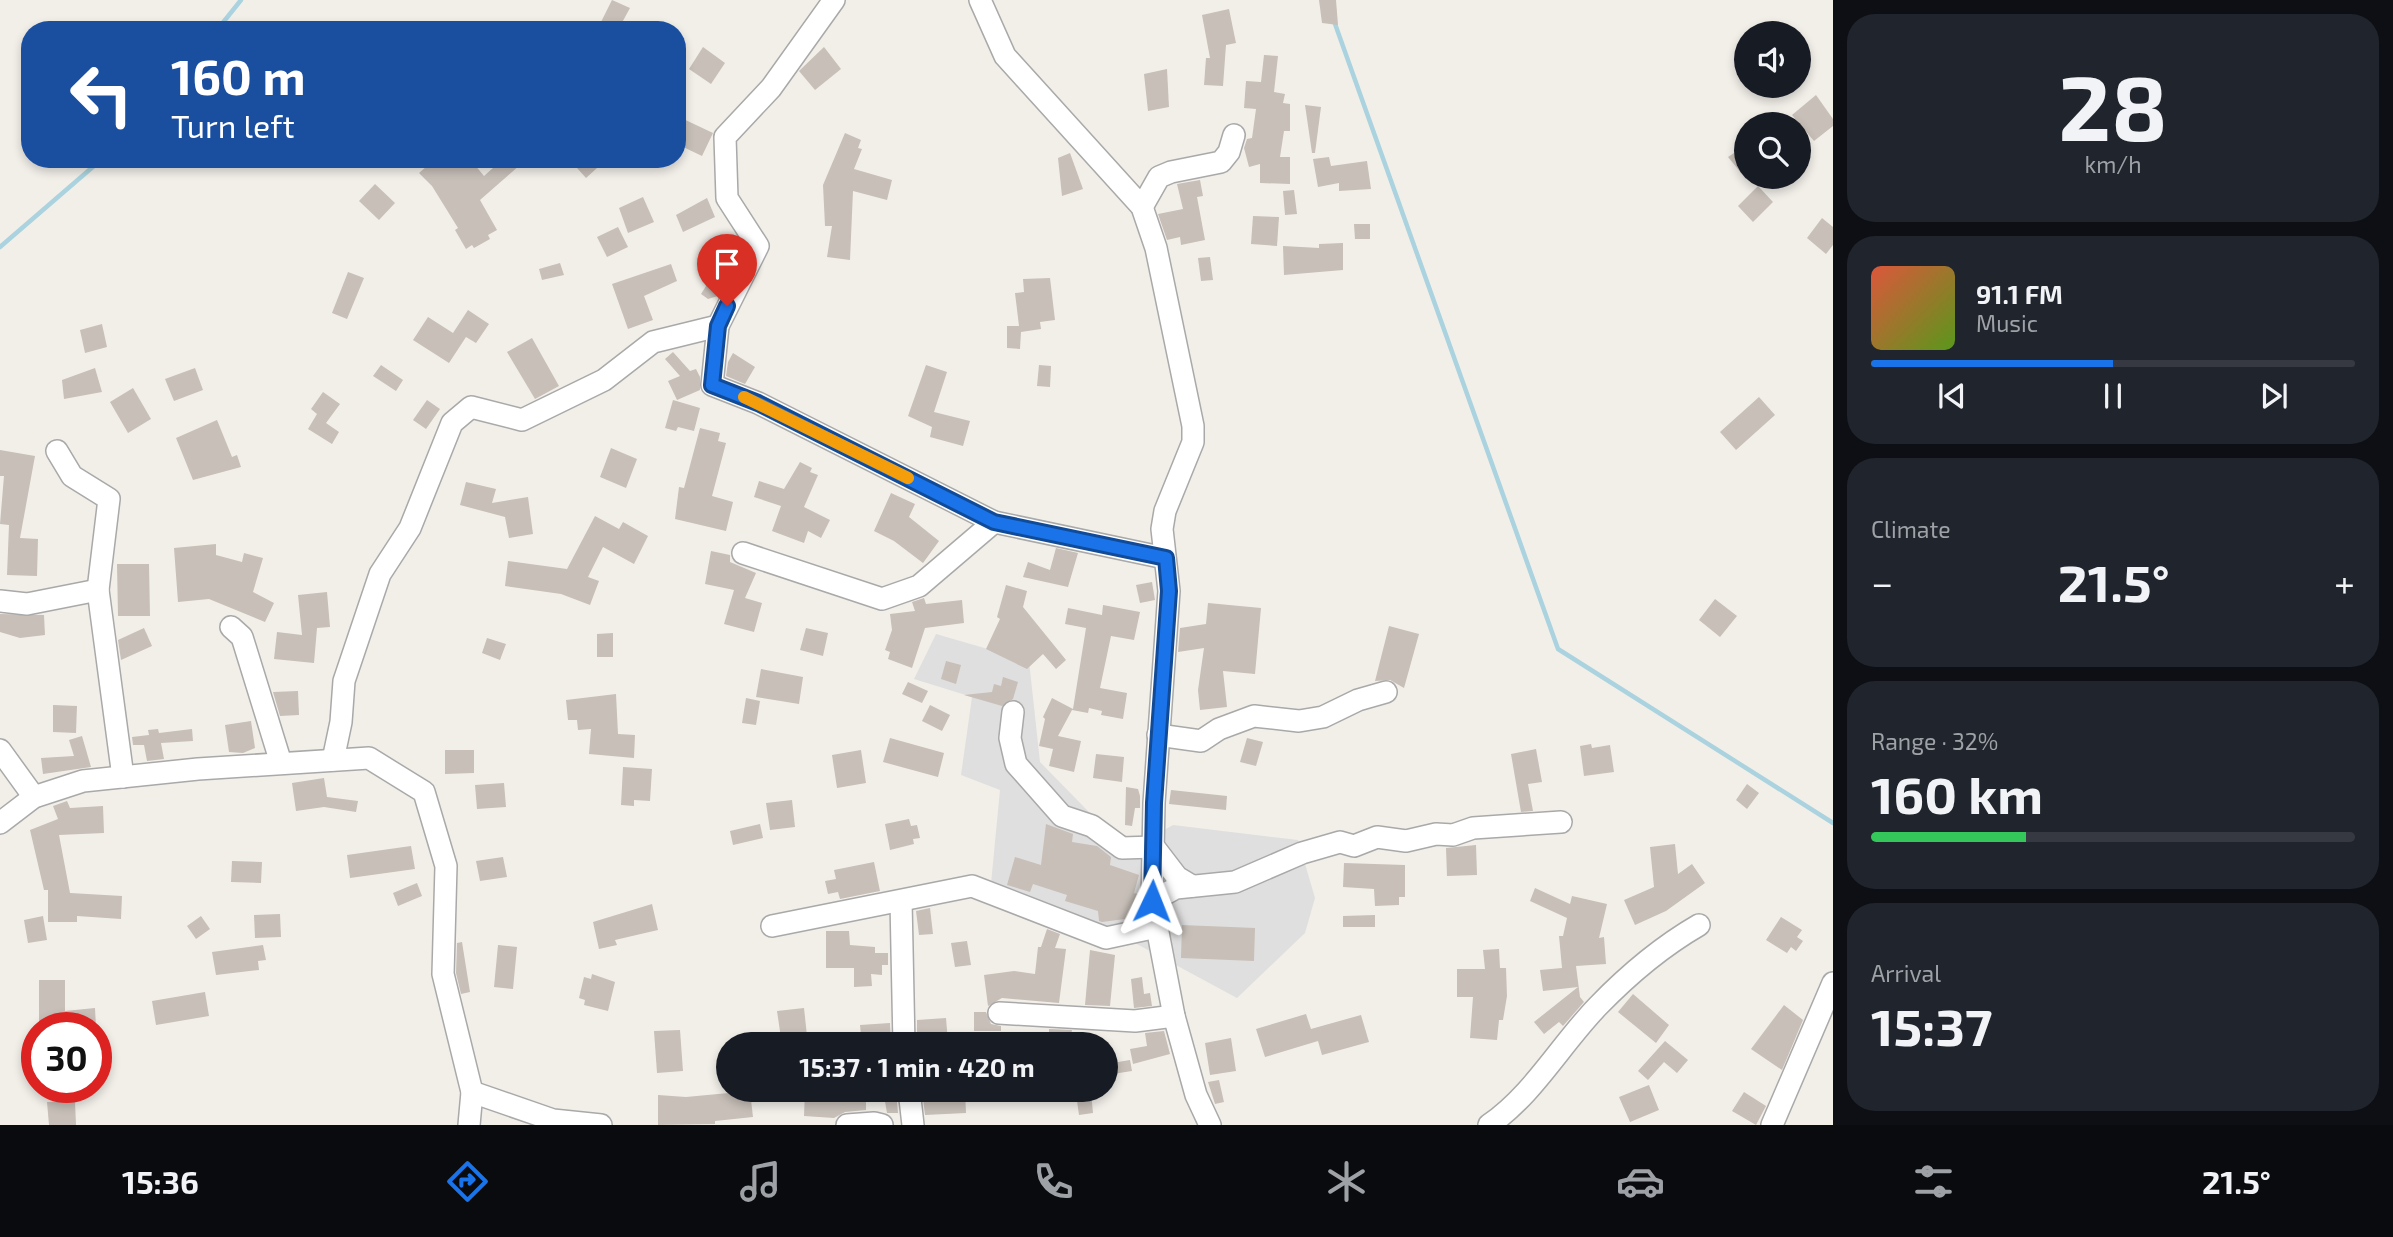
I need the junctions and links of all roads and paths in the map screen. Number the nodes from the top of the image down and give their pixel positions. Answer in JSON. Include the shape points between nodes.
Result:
{"nodes":[{"id":1,"x":834,"y":0,"type":"edge"},
{"id":2,"x":980,"y":0,"type":"edge"},
{"id":3,"x":1234,"y":135,"type":"dead end"},
{"id":4,"x":1142,"y":207,"type":"junction"},
{"id":5,"x":718,"y":326,"type":"junction"},
{"id":6,"x":57,"y":451,"type":"dead end"},
{"id":7,"x":994,"y":522,"type":"junction"},
{"id":8,"x":743,"y":553,"type":"dead end"},
{"id":9,"x":1166,"y":558,"type":"junction"},
{"id":10,"x":98,"y":590,"type":"junction"},
{"id":11,"x":0,"y":601,"type":"edge"},
{"id":12,"x":231,"y":627,"type":"dead end"},
{"id":13,"x":1386,"y":692,"type":"dead end"},
{"id":14,"x":1013,"y":712,"type":"dead end"},
{"id":15,"x":1158,"y":735,"type":"junction"},
{"id":16,"x":0,"y":750,"type":"edge"},
{"id":17,"x":333,"y":760,"type":"junction"},
{"id":18,"x":281,"y":763,"type":"junction"},
{"id":19,"x":123,"y":777,"type":"junction"},
{"id":20,"x":34,"y":797,"type":"junction"},
{"id":21,"x":1561,"y":822,"type":"dead end"},
{"id":22,"x":0,"y":823,"type":"edge"},
{"id":23,"x":1154,"y":847,"type":"junction"},
{"id":24,"x":1192,"y":886,"type":"junction"},
{"id":25,"x":901,"y":901,"type":"junction"},
{"id":26,"x":1152,"y":901,"type":"junction"},
{"id":27,"x":1699,"y":925,"type":"dead end"},
{"id":28,"x":772,"y":926,"type":"dead end"},
{"id":29,"x":1157,"y":927,"type":"junction"},
{"id":30,"x":1833,"y":983,"type":"edge"},
{"id":31,"x":999,"y":1013,"type":"dead end"},
{"id":32,"x":1174,"y":1016,"type":"junction"},
{"id":33,"x":904,"y":1032,"type":"edge"},
{"id":34,"x":472,"y":1092,"type":"junction"},
{"id":35,"x":910,"y":1102,"type":"edge"},
{"id":36,"x":876,"y":1124,"type":"edge"},
{"id":37,"x":469,"y":1125,"type":"edge"},
{"id":38,"x":601,"y":1125,"type":"edge"},
{"id":39,"x":847,"y":1125,"type":"edge"},
{"id":40,"x":913,"y":1125,"type":"edge"},
{"id":41,"x":1210,"y":1125,"type":"edge"},
{"id":42,"x":1489,"y":1125,"type":"edge"},
{"id":43,"x":1772,"y":1125,"type":"edge"}],
"edges":[{"from":1,"to":5,"type":"street","via":[[771,88],[725,138],[727,198],[758,246]]},
{"from":2,"to":4,"type":"street","via":[[1005,56]]},
{"from":3,"to":4,"type":"street","via":[[1221,162],[1159,177]]},
{"from":4,"to":9,"type":"street","via":[[1156,248],[1193,426],[1193,442],[1165,511]]},
{"from":5,"to":7,"type":"street","via":[[712,385],[758,403]]},
{"from":5,"to":17,"type":"street","via":[[653,342],[604,380],[522,420],[471,407],[452,423],[410,528],[380,574],[344,681]]},
{"from":6,"to":10,"type":"street","via":[[72,476],[109,499]]},
{"from":7,"to":8,"type":"street","via":[[919,586],[882,599]]},
{"from":7,"to":9,"type":"street"},
{"from":9,"to":15,"type":"street","via":[[1169,591]]},
{"from":10,"to":11,"type":"street","via":[[27,604]]},
{"from":10,"to":19,"type":"street"},
{"from":12,"to":18,"type":"street","via":[[242,637]]},
{"from":13,"to":15,"type":"street","via":[[1323,717],[1254,716],[1201,740]]},
{"from":14,"to":23,"type":"street","via":[[1010,738],[1016,764],[1062,816],[1092,825],[1122,848]]},
{"from":15,"to":23,"type":"street"},
{"from":16,"to":20,"type":"street"},
{"from":17,"to":18,"type":"street"},
{"from":17,"to":34,"type":"street","via":[[369,758],[424,792],[446,866],[443,974]]},
{"from":18,"to":19,"type":"street"},
{"from":19,"to":20,"type":"street","via":[[83,781]]},
{"from":20,"to":22,"type":"street"},
{"from":21,"to":24,"type":"street","via":[[1473,828],[1406,841],[1377,837],[1354,846],[1340,842],[1235,882]]},
{"from":23,"to":24,"type":"street","via":[[1177,877]]},
{"from":23,"to":26,"type":"street"},
{"from":24,"to":26,"type":"street","via":[[1176,888]]},
{"from":25,"to":28,"type":"street"},
{"from":25,"to":29,"type":"street","via":[[972,886],[1106,938]]},
{"from":25,"to":33,"type":"street"},
{"from":26,"to":29,"type":"street"},
{"from":27,"to":42,"type":"street","via":[[1663,946],[1598,1006],[1510,1111]]},
{"from":29,"to":32,"type":"street"},
{"from":30,"to":43,"type":"street"},
{"from":31,"to":32,"type":"street","via":[[1135,1021]]},
{"from":32,"to":41,"type":"street","via":[[1196,1095]]},
{"from":34,"to":37,"type":"street"},
{"from":34,"to":38,"type":"street","via":[[553,1120]]},
{"from":35,"to":40,"type":"street"},
{"from":36,"to":39,"type":"street"}]}
